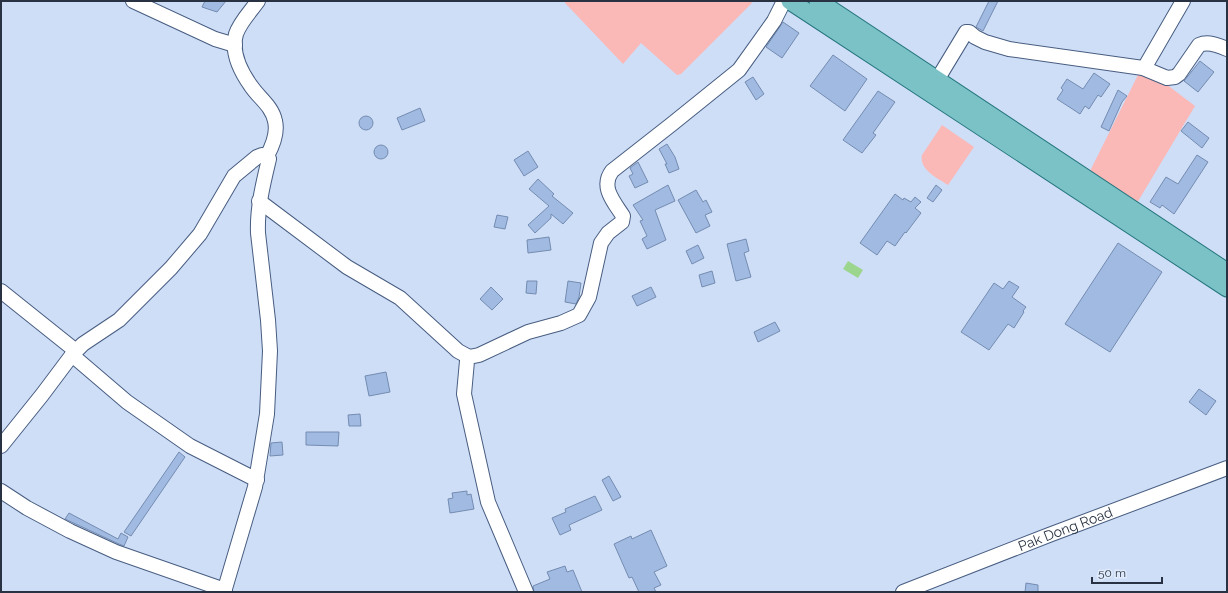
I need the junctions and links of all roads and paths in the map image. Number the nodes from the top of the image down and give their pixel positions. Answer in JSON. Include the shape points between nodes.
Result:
{"nodes":[{"id":1,"x":133,"y":1,"type":"edge"},
{"id":2,"x":258,"y":1,"type":"edge"},
{"id":3,"x":784,"y":1,"type":"edge"},
{"id":4,"x":790,"y":1,"type":"edge"},
{"id":5,"x":818,"y":1,"type":"edge"},
{"id":6,"x":1183,"y":1,"type":"edge"},
{"id":7,"x":235,"y":45,"type":"junction"},
{"id":8,"x":1227,"y":49,"type":"edge"},
{"id":9,"x":900,"y":64,"type":"junction"},
{"id":10,"x":1143,"y":68,"type":"junction"},
{"id":11,"x":937,"y":80,"type":"junction"},
{"id":12,"x":267,"y":156,"type":"junction"},
{"id":13,"x":1055,"y":167,"type":"junction"},
{"id":14,"x":260,"y":200,"type":"junction"},
{"id":15,"x":1182,"y":250,"type":"junction"},
{"id":16,"x":1227,"y":272,"type":"edge"},
{"id":17,"x":1227,"y":288,"type":"edge"},
{"id":18,"x":1,"y":291,"type":"edge"},
{"id":19,"x":74,"y":353,"type":"junction"},
{"id":20,"x":469,"y":357,"type":"junction"},
{"id":21,"x":1,"y":446,"type":"edge"},
{"id":22,"x":1227,"y":468,"type":"edge"},
{"id":23,"x":257,"y":480,"type":"junction"},
{"id":24,"x":1,"y":491,"type":"edge"},
{"id":25,"x":225,"y":591,"type":"edge"},
{"id":26,"x":526,"y":592,"type":"edge"},
{"id":27,"x":903,"y":592,"type":"edge"}],
"edges":[{"from":1,"to":7,"type":"street","via":[[215,39]]},
{"from":2,"to":7,"type":"street","via":[[239,26]]},
{"from":3,"to":20,"type":"street","via":[[774,21],[738,70],[608,176],[609,193],[623,219],[608,232],[601,243],[589,297],[579,315],[566,322],[528,332],[479,356]]},
{"from":4,"to":9,"type":"main road"},
{"from":5,"to":9,"type":"main road"},
{"from":6,"to":10,"type":"street"},
{"from":7,"to":12,"type":"street","via":[[238,62],[250,86],[270,108],[275,121],[275,136]]},
{"from":8,"to":10,"type":"street","via":[[1211,44],[1199,45],[1175,77],[1167,78]]},
{"from":9,"to":11,"type":"main road"},
{"from":9,"to":13,"type":"main road"},
{"from":10,"to":11,"type":"street","via":[[1009,49],[985,42],[966,32]]},
{"from":11,"to":13,"type":"main road"},
{"from":12,"to":14,"type":"street","via":[[269,160]]},
{"from":12,"to":19,"type":"street","via":[[257,157],[234,176],[200,234],[171,268],[119,320]]},
{"from":13,"to":15,"type":"main road"},
{"from":14,"to":20,"type":"street","via":[[347,267],[400,298],[458,351]]},
{"from":14,"to":23,"type":"street","via":[[257,219],[270,365],[267,414]]},
{"from":15,"to":16,"type":"main road"},
{"from":15,"to":17,"type":"main road"},
{"from":18,"to":19,"type":"street"},
{"from":19,"to":21,"type":"street"},
{"from":19,"to":23,"type":"street","via":[[127,402],[190,446]]},
{"from":20,"to":26,"type":"street","via":[[464,394],[488,502]]},
{"from":22,"to":27,"type":"street","name":"Pak Dong Road"},
{"from":23,"to":25,"type":"street"},
{"from":24,"to":25,"type":"street","via":[[70,531],[116,552]]}]}
